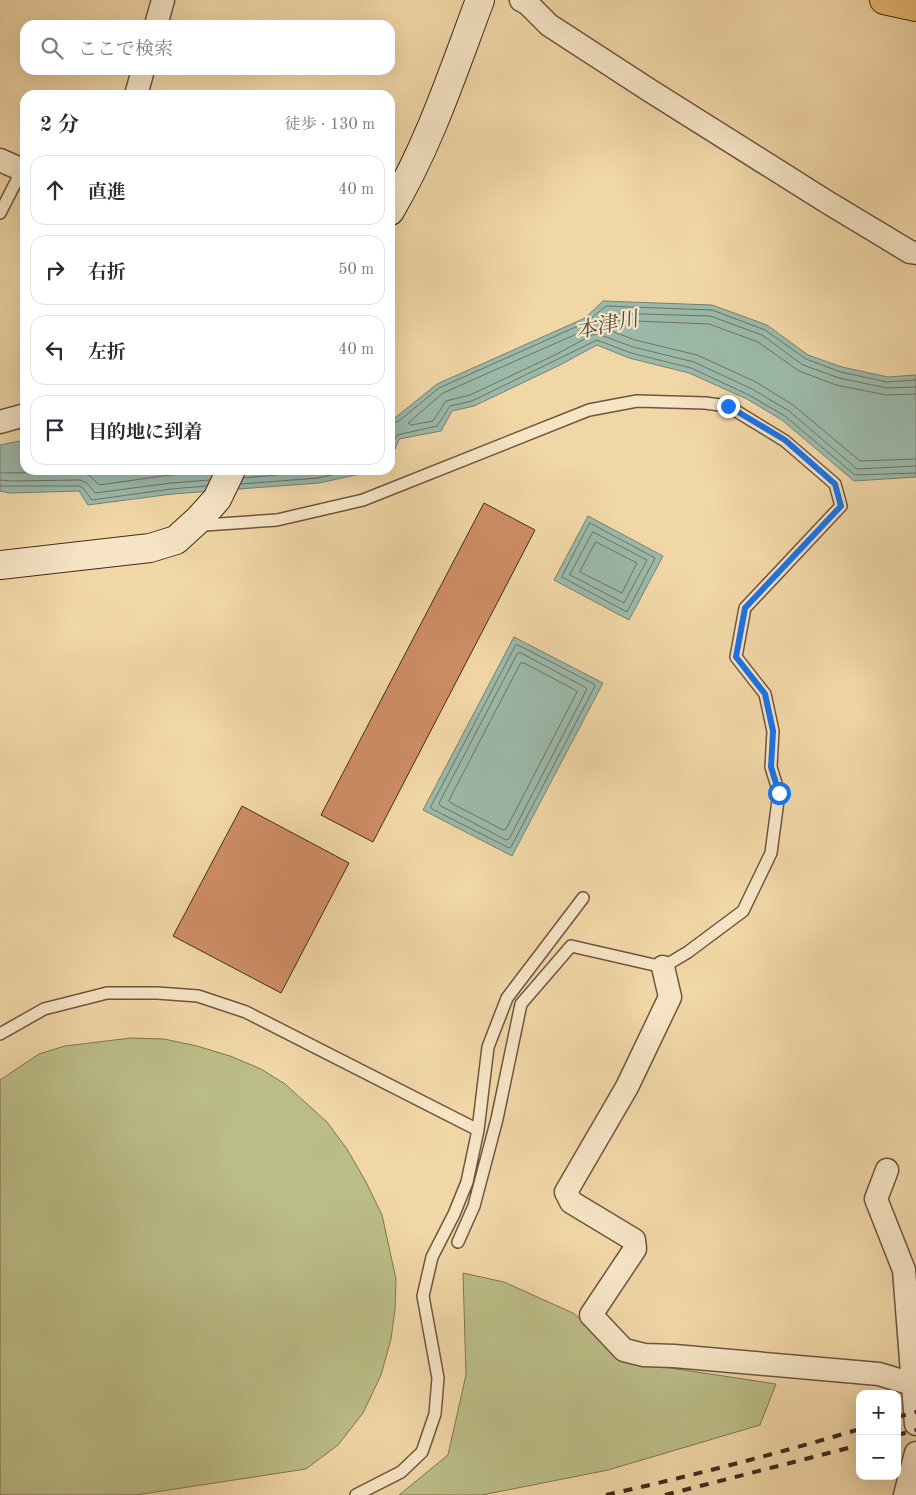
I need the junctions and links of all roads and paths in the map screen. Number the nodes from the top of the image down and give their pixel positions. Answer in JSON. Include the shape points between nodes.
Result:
{"nodes":[{"id":1,"x":163,"y":0,"type":"edge"},
{"id":2,"x":480,"y":0,"type":"edge"},
{"id":3,"x":521,"y":0,"type":"edge"},
{"id":4,"x":884,"y":0,"type":"edge"},
{"id":5,"x":916,"y":7,"type":"edge"},
{"id":6,"x":157,"y":20,"type":"edge"},
{"id":7,"x":142,"y":75,"type":"edge"},
{"id":8,"x":137,"y":90,"type":"edge"},
{"id":9,"x":0,"y":160,"type":"edge"},
{"id":10,"x":20,"y":169,"type":"edge"},
{"id":11,"x":20,"y":178,"type":"edge"},
{"id":12,"x":395,"y":202,"type":"edge"},
{"id":13,"x":0,"y":214,"type":"edge"},
{"id":14,"x":916,"y":253,"type":"edge"},
{"id":15,"x":20,"y":416,"type":"edge"},
{"id":16,"x":0,"y":422,"type":"edge"},
{"id":17,"x":228,"y":475,"type":"edge"},
{"id":18,"x":205,"y":525,"type":"dead end"},
{"id":19,"x":0,"y":565,"type":"edge"},
{"id":20,"x":583,"y":898,"type":"dead end"},
{"id":21,"x":662,"y":967,"type":"junction"},
{"id":22,"x":0,"y":1034,"type":"edge"},
{"id":23,"x":488,"y":1047,"type":"junction"},
{"id":24,"x":511,"y":1050,"type":"junction"},
{"id":25,"x":478,"y":1130,"type":"junction"},
{"id":26,"x":887,"y":1170,"type":"dead end"},
{"id":27,"x":458,"y":1242,"type":"dead end"},
{"id":28,"x":912,"y":1384,"type":"junction"},
{"id":29,"x":916,"y":1424,"type":"edge"},
{"id":30,"x":916,"y":1453,"type":"edge"},
{"id":31,"x":356,"y":1495,"type":"edge"},
{"id":32,"x":905,"y":1495,"type":"edge"}],
"edges":[{"from":1,"to":6,"type":"street"},
{"from":2,"to":12,"type":"street","via":[[413,170]]},
{"from":3,"to":14,"type":"street","via":[[549,25],[649,90],[826,202]]},
{"from":4,"to":5,"type":"highway"},
{"from":7,"to":8,"type":"street"},
{"from":9,"to":10,"type":"street"},
{"from":11,"to":13,"type":"lane"},
{"from":15,"to":16,"type":"street"},
{"from":17,"to":19,"type":"street","via":[[217,498],[176,540],[150,548]]},
{"from":18,"to":21,"type":"lane","via":[[277,520],[363,500],[589,410],[637,402],[728,406],[785,440],[835,484],[841,506],[745,608],[736,657],[765,694],[773,731],[771,767],[779,793],[771,853],[743,911]]},
{"from":20,"to":23,"type":"lane","via":[[507,998]]},
{"from":21,"to":24,"type":"lane","via":[[570,946],[521,1004]]},
{"from":21,"to":28,"type":"street","via":[[670,997],[627,1087],[566,1192],[571,1202],[634,1240],[635,1249],[591,1315],[624,1350],[644,1356],[879,1374]]},
{"from":22,"to":25,"type":"lane","via":[[44,1009],[108,993],[198,996],[246,1012]]},
{"from":23,"to":24,"type":"lane"},
{"from":23,"to":25,"type":"lane"},
{"from":24,"to":27,"type":"lane","via":[[474,1206]]},
{"from":25,"to":31,"type":"lane","via":[[467,1182],[432,1257],[423,1296],[438,1378],[435,1414],[422,1452],[401,1472]]},
{"from":26,"to":28,"type":"street","via":[[876,1199],[904,1270]]},
{"from":28,"to":29,"type":"street"},
{"from":30,"to":32,"type":"street"}]}
